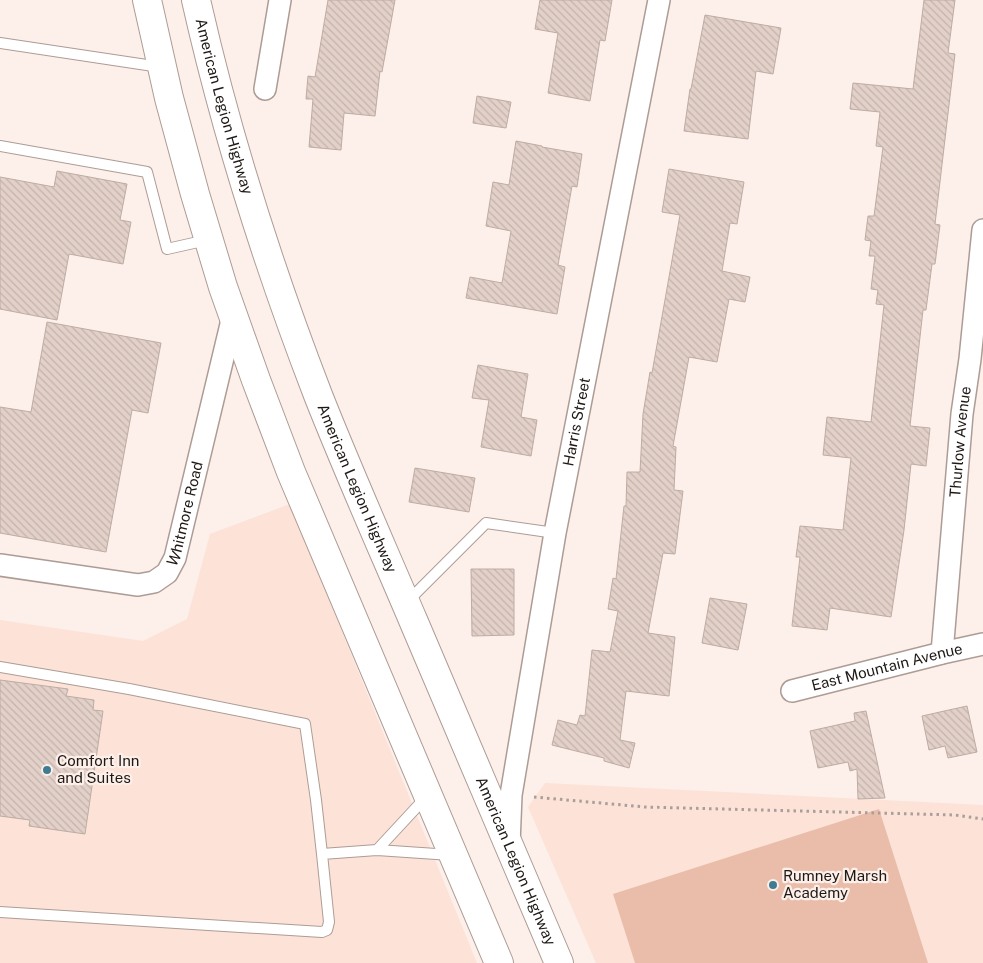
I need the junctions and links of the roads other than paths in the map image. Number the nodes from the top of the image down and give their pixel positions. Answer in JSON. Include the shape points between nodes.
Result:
{"nodes":[{"id":1,"x":147,"y":0,"type":"edge"},
{"id":2,"x":196,"y":0,"type":"edge"},
{"id":3,"x":280,"y":0,"type":"edge"},
{"id":4,"x":659,"y":0,"type":"edge"},
{"id":5,"x":0,"y":43,"type":"edge"},
{"id":6,"x":161,"y":68,"type":"junction"},
{"id":7,"x":265,"y":89,"type":"dead end"},
{"id":8,"x":0,"y":146,"type":"edge"},
{"id":9,"x":983,"y":230,"type":"edge"},
{"id":10,"x":208,"y":240,"type":"junction"},
{"id":11,"x":233,"y":316,"type":"junction"},
{"id":12,"x":555,"y":533,"type":"junction"},
{"id":13,"x":0,"y":565,"type":"edge"},
{"id":14,"x":406,"y":604,"type":"junction"},
{"id":15,"x":983,"y":644,"type":"edge"},
{"id":16,"x":942,"y":653,"type":"junction"},
{"id":17,"x":0,"y":667,"type":"edge"},
{"id":18,"x":792,"y":691,"type":"dead end"},
{"id":19,"x":428,"y":795,"type":"junction"},
{"id":20,"x":509,"y":846,"type":"junction"},
{"id":21,"x":377,"y":850,"type":"junction"},
{"id":22,"x":322,"y":854,"type":"junction"},
{"id":23,"x":453,"y":856,"type":"junction"},
{"id":24,"x":0,"y":912,"type":"edge"},
{"id":25,"x":498,"y":963,"type":"edge"},
{"id":26,"x":559,"y":963,"type":"edge"}],
"edges":[{"from":1,"to":6,"type":"highway"},
{"from":2,"to":14,"type":"highway","name":"American Legion Highway","via":[[253,210],[301,349]]},
{"from":3,"to":7,"type":"street"},
{"from":4,"to":12,"type":"street","name":"Harris Street"},
{"from":5,"to":6,"type":"lane"},
{"from":6,"to":10,"type":"highway"},
{"from":8,"to":10,"type":"lane","via":[[147,172],[168,249]]},
{"from":9,"to":16,"type":"street","name":"Thurlow Avenue","via":[[962,414]]},
{"from":10,"to":11,"type":"highway"},
{"from":11,"to":13,"type":"street","name":"Whitmore Road","via":[[175,558],[167,573],[154,582],[138,585]]},
{"from":11,"to":19,"type":"highway","via":[[291,472]]},
{"from":12,"to":14,"type":"lane","via":[[486,523]]},
{"from":12,"to":20,"type":"street","name":"Harris Street","via":[[511,795]]},
{"from":14,"to":20,"type":"highway","name":"American Legion Highway"},
{"from":15,"to":16,"type":"street","name":"East Mountain Avenue"},
{"from":16,"to":18,"type":"street","name":"East Mountain Avenue"},
{"from":17,"to":22,"type":"lane","via":[[305,724]]},
{"from":19,"to":21,"type":"lane"},
{"from":19,"to":23,"type":"highway"},
{"from":20,"to":26,"type":"highway","name":"American Legion Highway"},
{"from":21,"to":22,"type":"lane"},
{"from":21,"to":23,"type":"lane"},
{"from":22,"to":24,"type":"lane","via":[[329,922],[327,930],[322,932]]},
{"from":23,"to":25,"type":"highway"}]}
